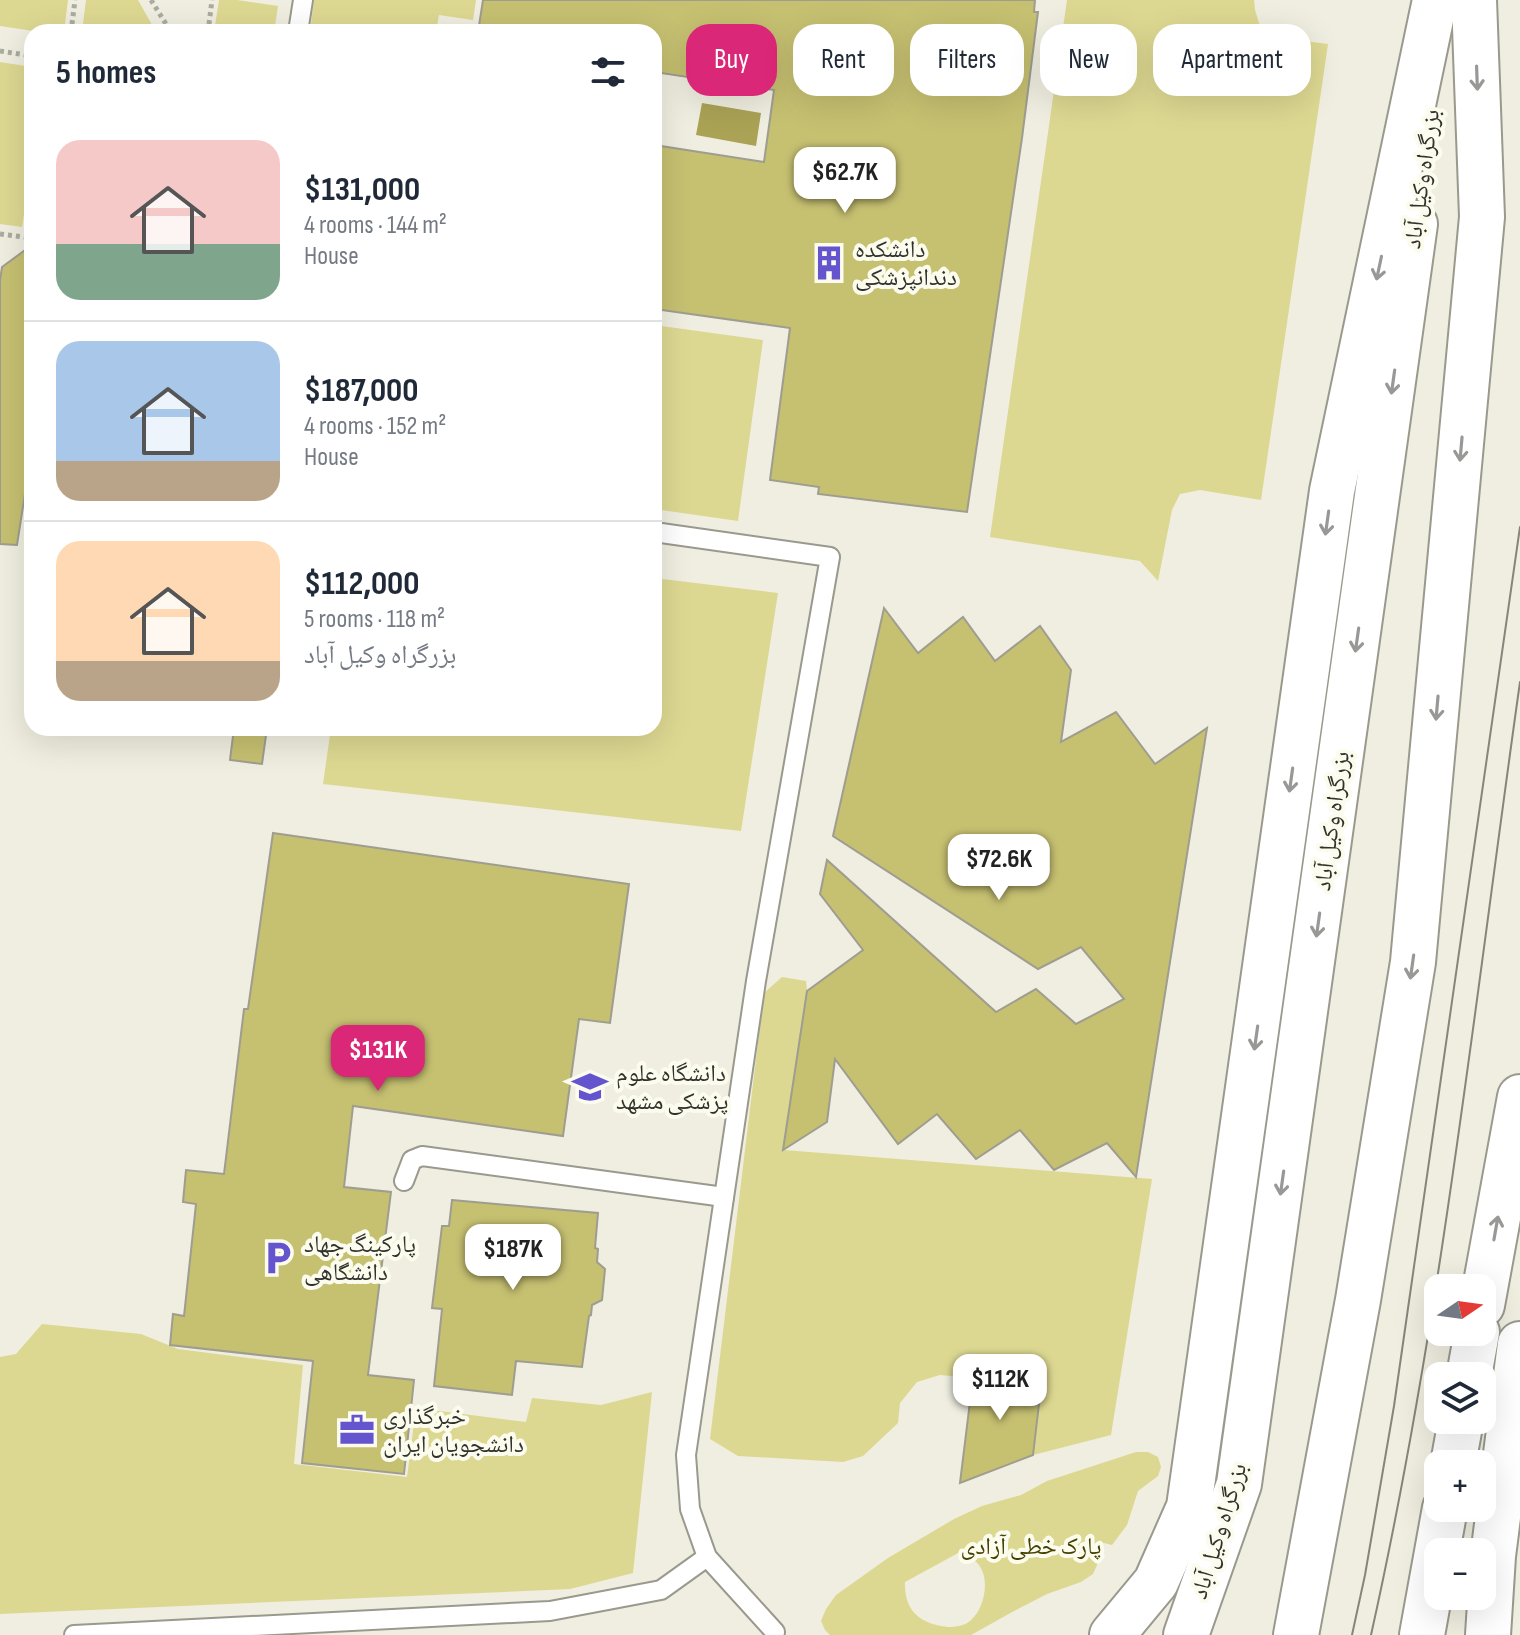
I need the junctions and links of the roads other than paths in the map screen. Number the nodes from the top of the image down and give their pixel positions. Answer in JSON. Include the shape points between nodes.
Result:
{"nodes":[{"id":1,"x":303,"y":0,"type":"edge"},
{"id":2,"x":1435,"y":0,"type":"edge"},
{"id":3,"x":1447,"y":0,"type":"edge"},
{"id":4,"x":1474,"y":0,"type":"edge"},
{"id":5,"x":299,"y":24,"type":"edge"},
{"id":6,"x":662,"y":533,"type":"edge"},
{"id":7,"x":1520,"y":1097,"type":"edge"},
{"id":8,"x":404,"y":1181,"type":"dead end"},
{"id":9,"x":724,"y":1197,"type":"junction"},
{"id":10,"x":1488,"y":1274,"type":"edge"},
{"id":11,"x":1520,"y":1344,"type":"edge"},
{"id":12,"x":1442,"y":1522,"type":"edge"},
{"id":13,"x":707,"y":1557,"type":"junction"},
{"id":14,"x":1298,"y":1626,"type":"edge"},
{"id":15,"x":775,"y":1632,"type":"dead end"},
{"id":16,"x":74,"y":1635,"type":"edge"},
{"id":17,"x":1112,"y":1635,"type":"edge"},
{"id":18,"x":1186,"y":1635,"type":"edge"},
{"id":19,"x":1422,"y":1635,"type":"edge"},
{"id":20,"x":1488,"y":1635,"type":"edge"}],
"edges":[{"from":1,"to":5,"type":"lane"},
{"from":2,"to":17,"type":"highway","one_way":true,"via":[[1332,491],[1189,1507],[1156,1582]]},
{"from":3,"to":18,"type":"highway","name":"بزرگراه وکیل آباد","one_way":true,"via":[[1239,1484]]},
{"from":4,"to":14,"type":"highway","name":"بزرگراه وکیل آباد","one_way":true,"via":[[1482,217],[1413,962]]},
{"from":6,"to":9,"type":"lane","via":[[830,557]]},
{"from":10,"to":7,"type":"highway","one_way":true},
{"from":8,"to":9,"type":"lane","via":[[412,1160],[422,1156]]},
{"from":9,"to":13,"type":"lane","via":[[686,1455],[690,1509]]},
{"from":11,"to":20,"type":"highway"},
{"from":12,"to":19,"type":"highway"},
{"from":13,"to":15,"type":"lane"},
{"from":13,"to":16,"type":"lane","via":[[661,1590],[550,1611]]}]}
